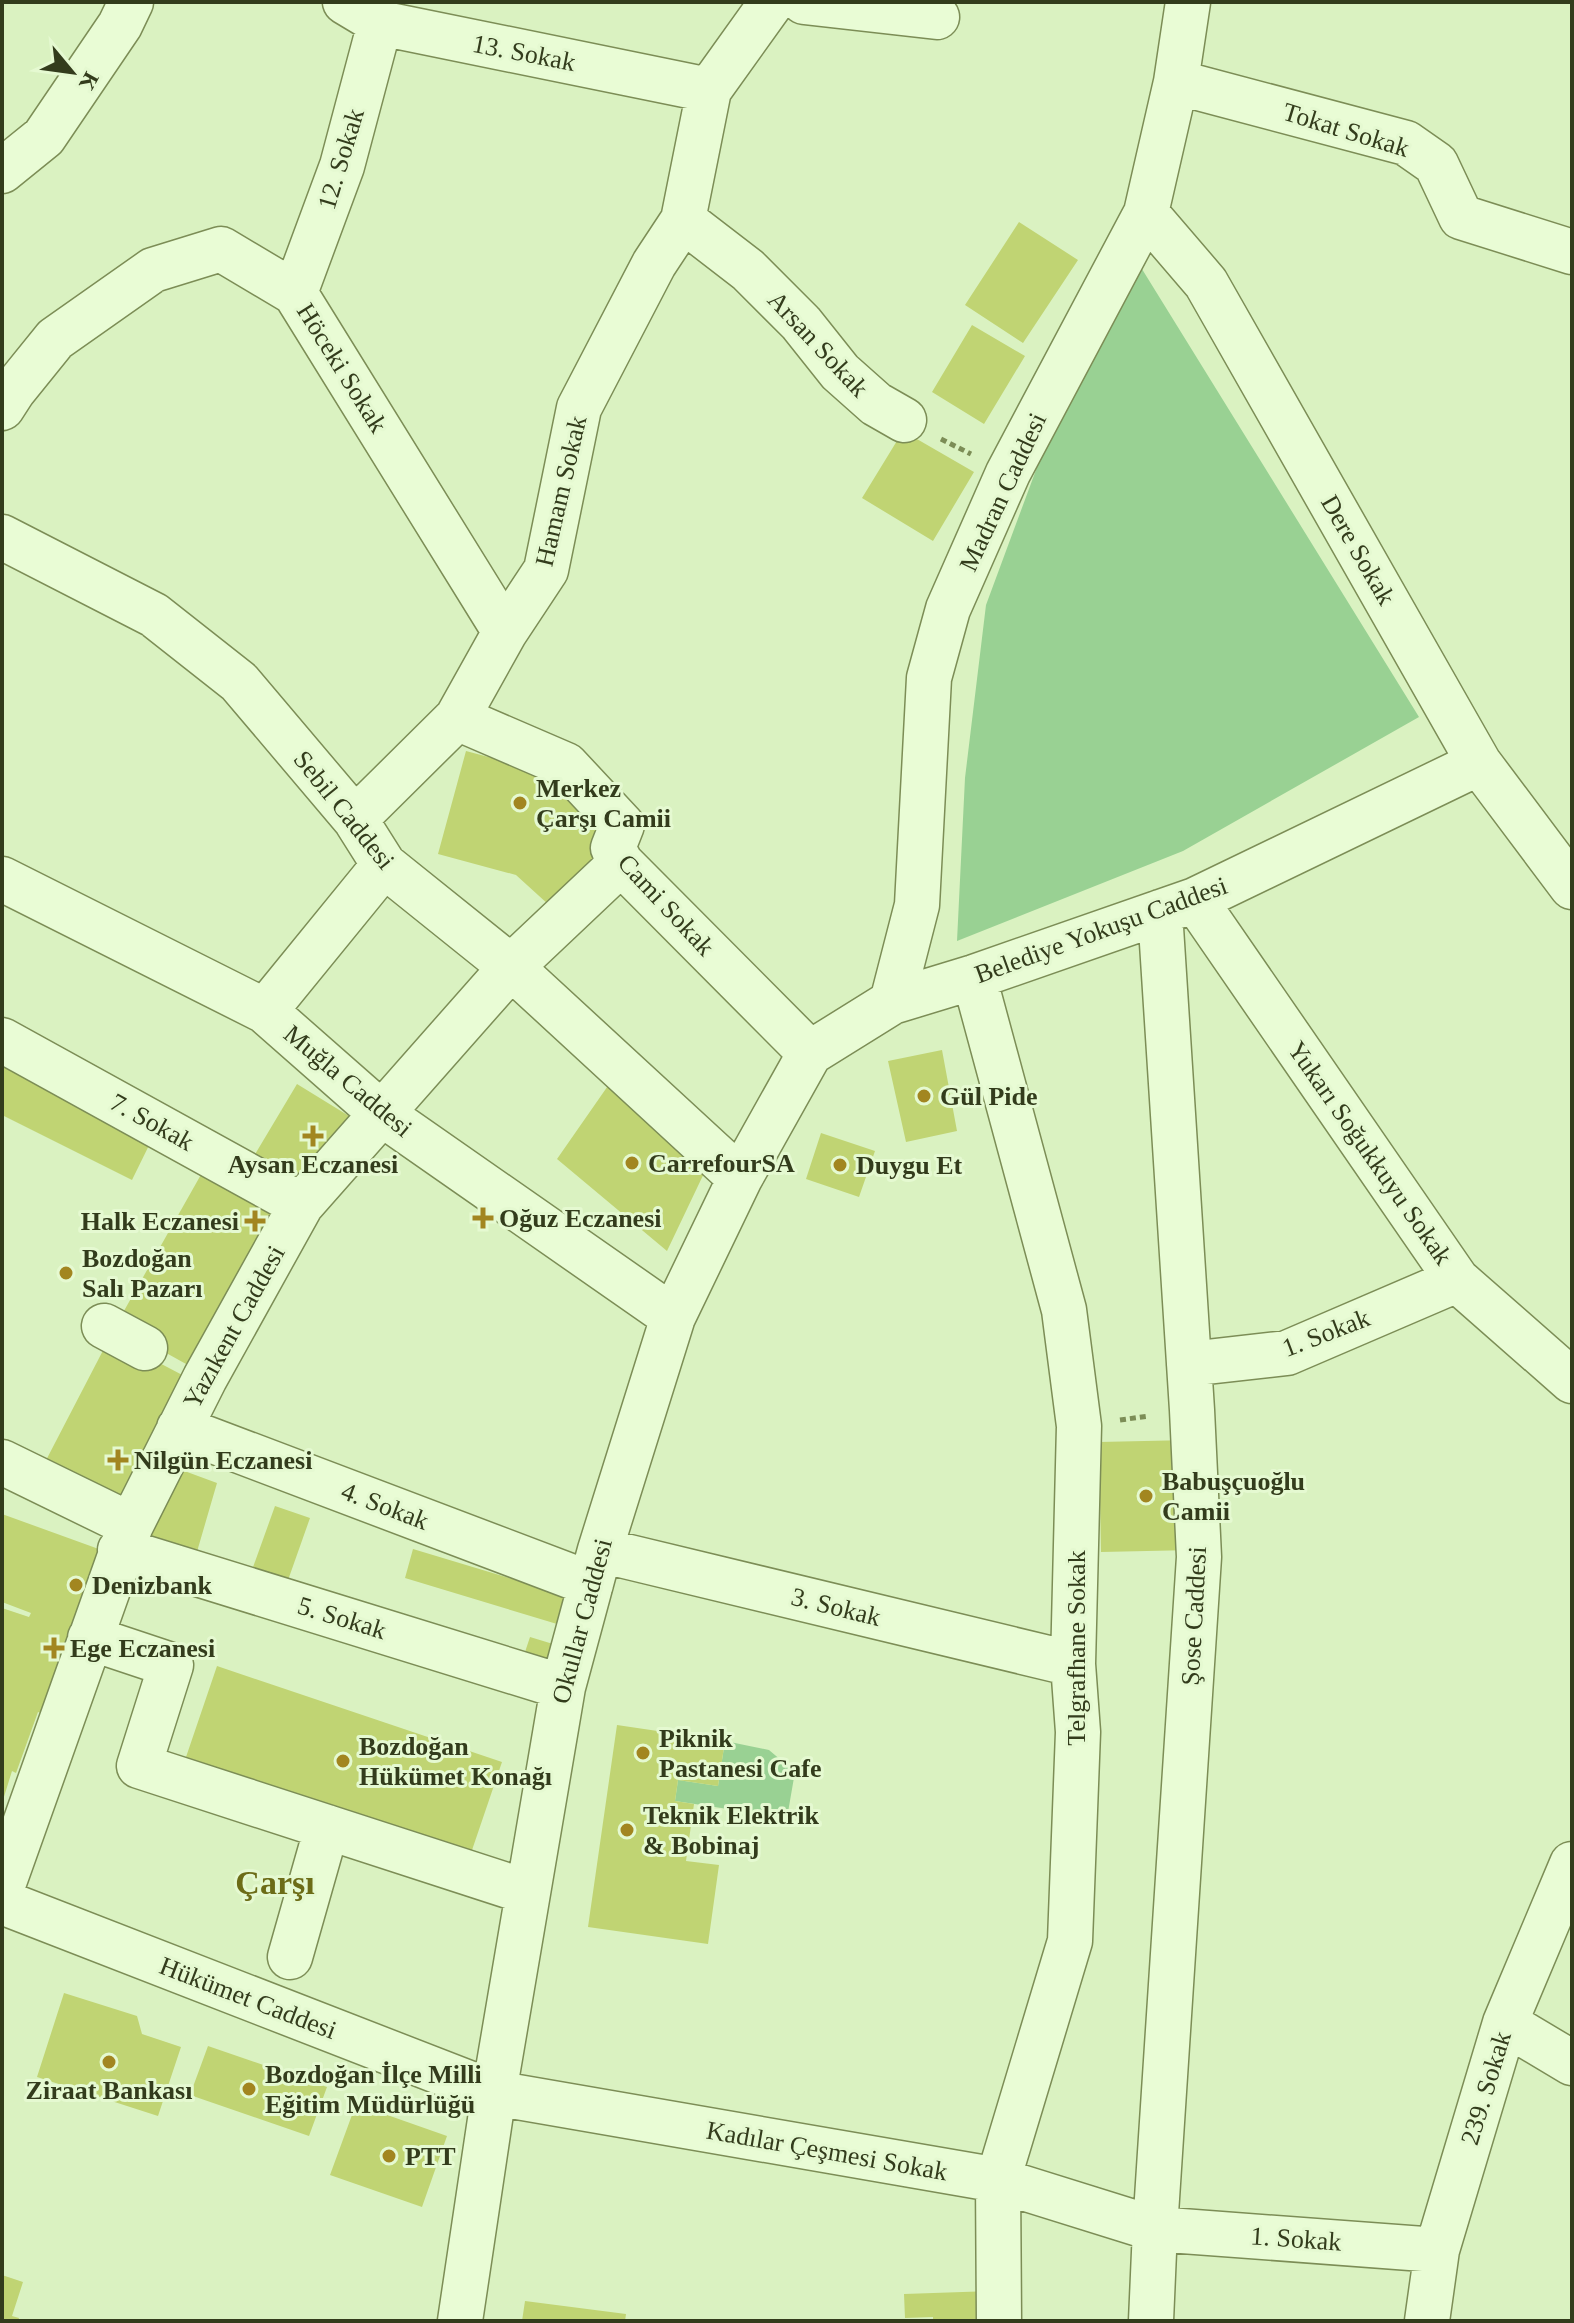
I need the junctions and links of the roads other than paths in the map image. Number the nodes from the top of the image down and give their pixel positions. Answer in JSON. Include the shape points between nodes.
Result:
{"nodes":[{"id":1,"x":131,"y":2,"type":"edge"},
{"id":2,"x":772,"y":2,"type":"edge"},
{"id":3,"x":804,"y":2,"type":"edge"},
{"id":4,"x":1188,"y":2,"type":"edge"},
{"id":5,"x":363,"y":13,"type":"edge"},
{"id":6,"x":937,"y":17,"type":"dead end"},
{"id":7,"x":1176,"y":82,"type":"junction"},
{"id":8,"x":709,"y":90,"type":"junction"},
{"id":9,"x":2,"y":171,"type":"edge"},
{"id":10,"x":1146,"y":213,"type":"junction"},
{"id":11,"x":683,"y":220,"type":"junction"},
{"id":12,"x":1572,"y":252,"type":"edge"},
{"id":13,"x":295,"y":293,"type":"junction"},
{"id":14,"x":2,"y":408,"type":"edge"},
{"id":15,"x":904,"y":420,"type":"road end"},
{"id":16,"x":2,"y":537,"type":"edge"},
{"id":17,"x":505,"y":632,"type":"junction"},
{"id":18,"x":457,"y":718,"type":"junction"},
{"id":19,"x":1479,"y":763,"type":"junction"},
{"id":20,"x":355,"y":819,"type":"junction"},
{"id":21,"x":621,"y":863,"type":"junction"},
{"id":22,"x":384,"y":865,"type":"junction"},
{"id":23,"x":2,"y":879,"type":"edge"},
{"id":24,"x":1572,"y":887,"type":"edge"},
{"id":25,"x":1177,"y":906,"type":"junction"},
{"id":26,"x":511,"y":967,"type":"junction"},
{"id":27,"x":974,"y":977,"type":"junction"},
{"id":28,"x":892,"y":1002,"type":"junction"},
{"id":29,"x":265,"y":1011,"type":"junction"},
{"id":30,"x":2,"y":1040,"type":"edge"},
{"id":31,"x":810,"y":1053,"type":"junction"},
{"id":32,"x":382,"y":1114,"type":"junction"},
{"id":33,"x":740,"y":1178,"type":"junction"},
{"id":34,"x":301,"y":1205,"type":"junction"},
{"id":35,"x":1457,"y":1280,"type":"junction"},
{"id":36,"x":673,"y":1317,"type":"junction"},
{"id":37,"x":104,"y":1326,"type":"dead end"},
{"id":38,"x":145,"y":1348,"type":"dead end"},
{"id":39,"x":1189,"y":1364,"type":"junction"},
{"id":40,"x":1572,"y":1381,"type":"edge"},
{"id":41,"x":179,"y":1428,"type":"junction"},
{"id":42,"x":2,"y":1462,"type":"edge"},
{"id":43,"x":126,"y":1538,"type":"junction"},
{"id":44,"x":595,"y":1567,"type":"junction"},
{"id":45,"x":90,"y":1638,"type":"junction"},
{"id":46,"x":1073,"y":1664,"type":"junction"},
{"id":47,"x":563,"y":1687,"type":"junction"},
{"id":48,"x":327,"y":1827,"type":"junction"},
{"id":49,"x":1572,"y":1864,"type":"edge"},
{"id":50,"x":2,"y":1888,"type":"edge"},
{"id":51,"x":527,"y":1892,"type":"junction"},
{"id":52,"x":2,"y":1902,"type":"edge"},
{"id":53,"x":290,"y":1957,"type":"dead end"},
{"id":54,"x":1505,"y":2023,"type":"junction"},
{"id":55,"x":1572,"y":2063,"type":"edge"},
{"id":56,"x":494,"y":2093,"type":"junction"},
{"id":57,"x":998,"y":2180,"type":"junction"},
{"id":58,"x":1155,"y":2229,"type":"junction"},
{"id":59,"x":1437,"y":2250,"type":"junction"},
{"id":60,"x":460,"y":2321,"type":"edge"},
{"id":61,"x":999,"y":2321,"type":"edge"},
{"id":62,"x":1151,"y":2321,"type":"edge"},
{"id":63,"x":1427,"y":2321,"type":"edge"}],
"edges":[{"from":1,"to":9,"type":"street","via":[[44,137]]},
{"from":2,"to":8,"type":"street","name":"Hamam Sokak"},
{"from":3,"to":6,"type":"street"},
{"from":4,"to":7,"type":"street","name":"Madran Caddesi"},
{"from":5,"to":8,"type":"street","name":"13. Sokak"},
{"from":5,"to":13,"type":"street","name":"12. Sokak","via":[[342,166]]},
{"from":7,"to":10,"type":"street","name":"Madran Caddesi"},
{"from":7,"to":12,"type":"street","name":"Tokat Sokak","via":[[1406,143],[1436,164],[1461,217]]},
{"from":8,"to":11,"type":"street","name":"Hamam Sokak"},
{"from":10,"to":19,"type":"street","name":"Dere Sokak","via":[[1206,283]]},
{"from":10,"to":28,"type":"street","name":"Madran Caddesi","via":[[1008,473],[948,609],[929,678],[917,905]]},
{"from":11,"to":15,"type":"street","name":"Arsan Sokak","via":[[748,270],[840,372]]},
{"from":11,"to":17,"type":"street","name":"Hamam Sokak","via":[[654,264],[579,408],[546,570]]},
{"from":13,"to":14,"type":"street","name":"Höceki Sokak","via":[[221,249],[153,270],[55,339]]},
{"from":13,"to":17,"type":"street","name":"Höceki Sokak"},
{"from":16,"to":20,"type":"street","name":"Sebil Caddesi","via":[[154,615],[239,682]]},
{"from":17,"to":18,"type":"street","name":"Hamam Sokak"},
{"from":18,"to":20,"type":"street","name":"Hamam Sokak"},
{"from":18,"to":21,"type":"street","name":"Cami Sokak","via":[[566,765],[622,825],[613,848]]},
{"from":19,"to":24,"type":"street","name":"Dere Sokak"},
{"from":19,"to":25,"type":"street","name":"Belediye Yokuşu Caddesi"},
{"from":20,"to":22,"type":"street","name":"Sebil Caddesi"},
{"from":21,"to":26,"type":"street","name":"Yazıkent Caddesi"},
{"from":21,"to":31,"type":"street","name":"Cami Sokak"},
{"from":22,"to":26,"type":"street","name":"Sebil Caddesi"},
{"from":22,"to":29,"type":"street"},
{"from":23,"to":29,"type":"street","name":"Muğla Caddesi"},
{"from":25,"to":27,"type":"street","name":"Belediye Yokuşu Caddesi"},
{"from":25,"to":35,"type":"street","name":"Yukarı Soğukkuyu Sokak"},
{"from":25,"to":39,"type":"street","name":"Şose Caddesi"},
{"from":26,"to":32,"type":"street","name":"Yazıkent Caddesi"},
{"from":26,"to":33,"type":"street","name":"Sebil Caddesi"},
{"from":27,"to":28,"type":"street","name":"Belediye Yokuşu Caddesi"},
{"from":27,"to":46,"type":"street","name":"Telgrafhane Sokak","via":[[1064,1310],[1079,1426]]},
{"from":28,"to":31,"type":"street","name":"Belediye Yokuşu Caddesi"},
{"from":29,"to":32,"type":"street","name":"Muğla Caddesi"},
{"from":30,"to":34,"type":"street","name":"7. Sokak"},
{"from":31,"to":33,"type":"street","name":"Okullar Caddesi"},
{"from":32,"to":34,"type":"street","name":"Yazıkent Caddesi"},
{"from":32,"to":36,"type":"street","name":"Muğla Caddesi"},
{"from":33,"to":36,"type":"street","name":"Okullar Caddesi"},
{"from":34,"to":41,"type":"street","name":"Yazıkent Caddesi"},
{"from":35,"to":39,"type":"street","name":"1. Sokak","via":[[1287,1353]]},
{"from":35,"to":40,"type":"street","name":"Yukarı Soğukkuyu Sokak"},
{"from":36,"to":44,"type":"street","name":"Okullar Caddesi"},
{"from":37,"to":38,"type":"street"},
{"from":39,"to":58,"type":"street","name":"Şose Caddesi","via":[[1199,1557]]},
{"from":41,"to":43,"type":"street","name":"Yazıkent Caddesi"},
{"from":41,"to":44,"type":"street","name":"4. Sokak"},
{"from":42,"to":43,"type":"street","name":"5. Sokak"},
{"from":43,"to":45,"type":"street","name":"Yazıkent Caddesi"},
{"from":43,"to":47,"type":"street","name":"5. Sokak"},
{"from":44,"to":46,"type":"street","name":"3. Sokak"},
{"from":44,"to":47,"type":"street","name":"Okullar Caddesi"},
{"from":45,"to":48,"type":"street","via":[[171,1665],[139,1766]]},
{"from":45,"to":50,"type":"street","name":"Yazıkent Caddesi"},
{"from":46,"to":57,"type":"street","name":"Telgrafhane Sokak","via":[[1078,1732],[1070,1941]]},
{"from":47,"to":51,"type":"street","name":"Okullar Caddesi"},
{"from":48,"to":51,"type":"street"},
{"from":48,"to":53,"type":"street"},
{"from":49,"to":54,"type":"street","name":"239. Sokak"},
{"from":51,"to":56,"type":"street","name":"Okullar Caddesi"},
{"from":52,"to":56,"type":"street","name":"Hükümet Caddesi"},
{"from":54,"to":55,"type":"street"},
{"from":54,"to":59,"type":"street","name":"239. Sokak"},
{"from":56,"to":57,"type":"street","name":"Kadılar Çeşmesi Sokak"},
{"from":56,"to":60,"type":"street","name":"Okullar Caddesi"},
{"from":57,"to":58,"type":"street","name":"Kadılar Çeşmesi Sokak"},
{"from":57,"to":61,"type":"street","name":"Telgrafhane Sokak"},
{"from":58,"to":59,"type":"street","name":"1. Sokak"},
{"from":58,"to":62,"type":"street","name":"Şose Caddesi"},
{"from":59,"to":63,"type":"street","name":"239. Sokak"}]}
